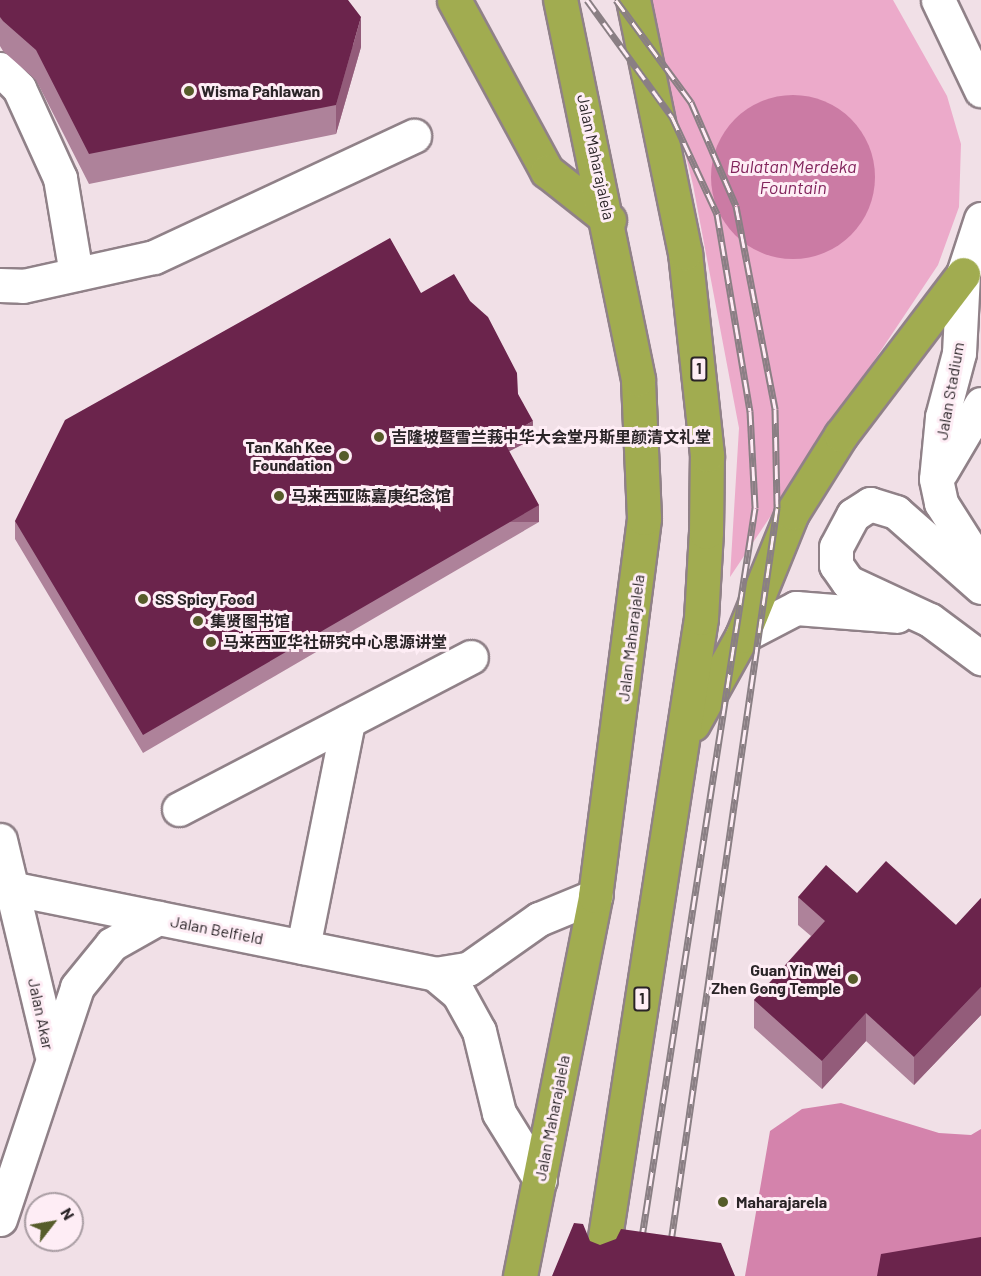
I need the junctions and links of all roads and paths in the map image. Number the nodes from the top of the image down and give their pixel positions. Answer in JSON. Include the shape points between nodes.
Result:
{"nodes":[{"id":1,"x":454,"y":0,"type":"edge"},
{"id":2,"x":560,"y":0,"type":"edge"},
{"id":3,"x":633,"y":0,"type":"edge"},
{"id":4,"x":938,"y":0,"type":"edge"},
{"id":5,"x":0,"y":69,"type":"edge"},
{"id":6,"x":981,"y":90,"type":"edge"},
{"id":7,"x":414,"y":136,"type":"dead end"},
{"id":8,"x":981,"y":219,"type":"edge"},
{"id":9,"x":609,"y":220,"type":"junction"},
{"id":10,"x":76,"y":274,"type":"junction"},
{"id":11,"x":963,"y":274,"type":"junction"},
{"id":12,"x":0,"y":285,"type":"edge"},
{"id":13,"x":981,"y":404,"type":"edge"},
{"id":14,"x":936,"y":479,"type":"junction"},
{"id":15,"x":981,"y":566,"type":"edge"},
{"id":16,"x":981,"y":587,"type":"edge"},
{"id":17,"x":920,"y":617,"type":"junction"},
{"id":18,"x":742,"y":636,"type":"junction"},
{"id":19,"x":471,"y":657,"type":"dead end"},
{"id":20,"x":981,"y":658,"type":"edge"},
{"id":21,"x":348,"y":721,"type":"junction"},
{"id":22,"x":683,"y":741,"type":"junction"},
{"id":23,"x":179,"y":808,"type":"dead end"},
{"id":24,"x":0,"y":840,"type":"edge"},
{"id":25,"x":6,"y":887,"type":"edge"},
{"id":26,"x":596,"y":896,"type":"junction"},
{"id":27,"x":159,"y":918,"type":"junction"},
{"id":28,"x":303,"y":947,"type":"junction"},
{"id":29,"x":435,"y":974,"type":"junction"},
{"id":30,"x":51,"y":1052,"type":"junction"},
{"id":31,"x":540,"y":1179,"type":"junction"},
{"id":32,"x":0,"y":1219,"type":"edge"},
{"id":33,"x":602,"y":1256,"type":"edge"},
{"id":34,"x":520,"y":1276,"type":"edge"}],
"edges":[{"from":1,"to":9,"type":"highway","via":[[548,171]]},
{"from":2,"to":9,"type":"highway","name":"Jalan Maharajalela"},
{"from":3,"to":22,"type":"highway","number":"1","via":[[685,252],[707,454],[701,618]]},
{"from":4,"to":6,"type":"street"},
{"from":5,"to":10,"type":"street","via":[[19,87],[60,178]]},
{"from":7,"to":10,"type":"street","via":[[154,257]]},
{"from":8,"to":11,"type":"street","name":"Jalan Stadium"},
{"from":9,"to":26,"type":"highway","name":"Jalan Maharajalela","via":[[638,379],[644,519]]},
{"from":10,"to":12,"type":"street"},
{"from":11,"to":14,"type":"street","name":"Jalan Stadium","via":[[959,353],[942,417]]},
{"from":11,"to":18,"type":"highway","via":[[841,435],[792,513]]},
{"from":13,"to":14,"type":"street"},
{"from":14,"to":15,"type":"street","name":"Jalan Stadium","via":[[941,503]]},
{"from":16,"to":17,"type":"street","via":[[896,512],[870,504],[843,531],[836,565],[864,593]]},
{"from":17,"to":18,"type":"street","via":[[796,608]]},
{"from":17,"to":20,"type":"street"},
{"from":18,"to":22,"type":"highway"},
{"from":19,"to":21,"type":"street"},
{"from":21,"to":23,"type":"street"},
{"from":21,"to":28,"type":"street"},
{"from":22,"to":33,"type":"highway","number":"1"},
{"from":24,"to":25,"type":"street","name":"Jalan Akar"},
{"from":25,"to":27,"type":"street","name":"Jalan Belfield"},
{"from":25,"to":30,"type":"street","name":"Jalan Akar"},
{"from":26,"to":29,"type":"street","name":"Jalan Belfield","via":[[539,919],[468,969]]},
{"from":26,"to":31,"type":"highway","name":"Jalan Maharajalela"},
{"from":27,"to":28,"type":"street","name":"Jalan Belfield"},
{"from":27,"to":30,"type":"street","via":[[112,945],[77,987]]},
{"from":28,"to":29,"type":"street","name":"Jalan Belfield"},
{"from":29,"to":31,"type":"street","name":"Jalan Belfield","via":[[458,993],[479,1031],[499,1113]]},
{"from":30,"to":32,"type":"street","name":"Jalan Akar"},
{"from":31,"to":34,"type":"highway","name":"Jalan Maharajalela"}]}
